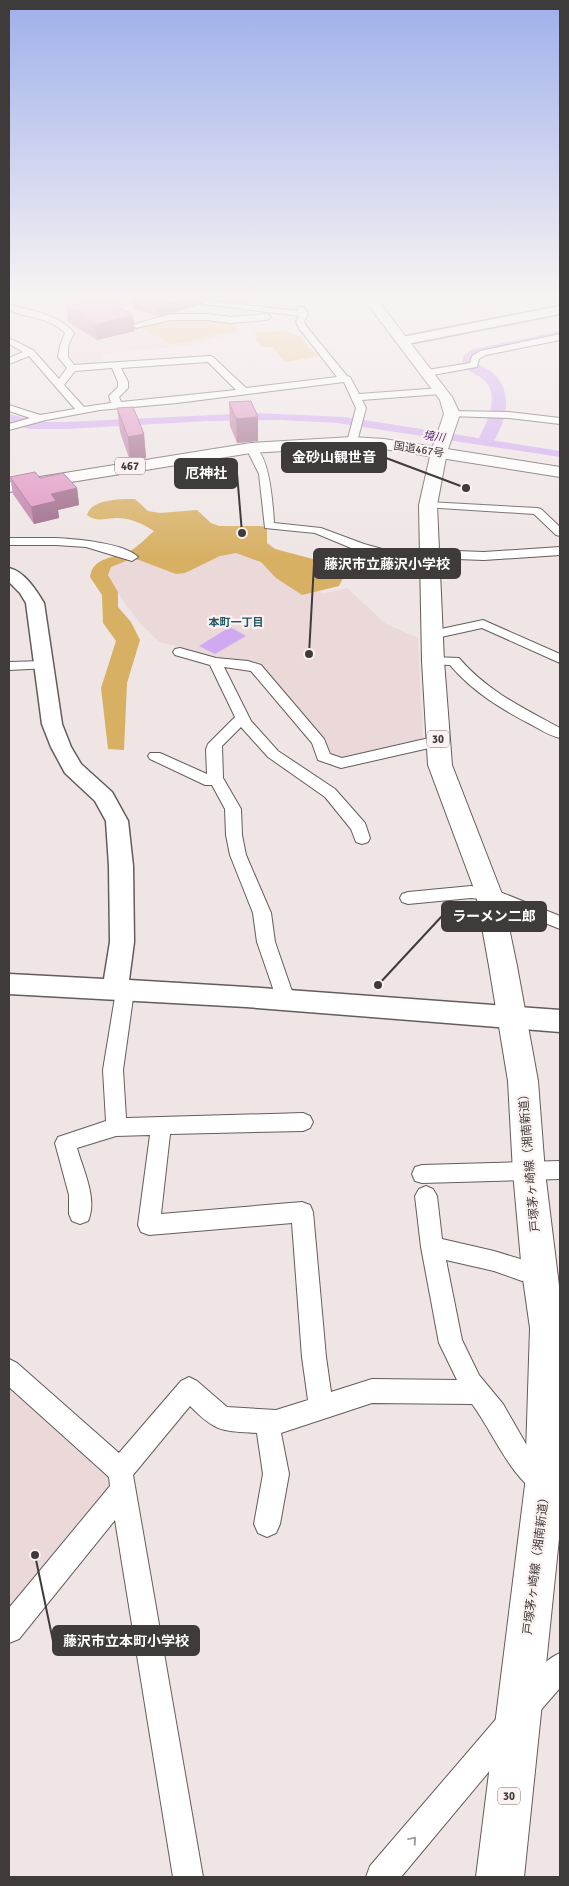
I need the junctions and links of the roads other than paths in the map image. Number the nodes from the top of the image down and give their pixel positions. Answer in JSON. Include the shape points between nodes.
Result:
{"nodes":[{"id":1,"x":56,"y":382,"type":"edge"},
{"id":2,"x":61,"y":382,"type":"edge"},
{"id":3,"x":123,"y":382,"type":"edge"},
{"id":4,"x":234,"y":382,"type":"edge"},
{"id":5,"x":320,"y":382,"type":"edge"},
{"id":6,"x":348,"y":382,"type":"edge"},
{"id":7,"x":434,"y":382,"type":"edge"},
{"id":8,"x":59,"y":385,"type":"junction"},
{"id":9,"x":243,"y":391,"type":"junction"},
{"id":10,"x":440,"y":391,"type":"junction"},
{"id":11,"x":358,"y":398,"type":"junction"},
{"id":12,"x":117,"y":405,"type":"junction"},
{"id":13,"x":9,"y":408,"type":"edge"},
{"id":14,"x":81,"y":410,"type":"junction"},
{"id":15,"x":452,"y":414,"type":"junction"},
{"id":16,"x":36,"y":419,"type":"junction"},
{"id":17,"x":560,"y":421,"type":"edge"},
{"id":18,"x":9,"y":427,"type":"edge"},
{"id":19,"x":354,"y":434,"type":"junction"},
{"id":20,"x":443,"y":442,"type":"junction"},
{"id":21,"x":251,"y":448,"type":"junction"},
{"id":22,"x":560,"y":472,"type":"edge"},
{"id":23,"x":9,"y":487,"type":"edge"},
{"id":24,"x":428,"y":505,"type":"junction"},
{"id":25,"x":560,"y":533,"type":"edge"},
{"id":26,"x":9,"y":542,"type":"edge"},
{"id":27,"x":560,"y":551,"type":"edge"},
{"id":28,"x":132,"y":557,"type":"dead end"},
{"id":29,"x":429,"y":560,"type":"junction"},
{"id":30,"x":10,"y":575,"type":"edge"},
{"id":31,"x":432,"y":635,"type":"junction"},
{"id":32,"x":180,"y":652,"type":"dead end"},
{"id":33,"x":560,"y":659,"type":"edge"},
{"id":34,"x":433,"y":661,"type":"junction"},
{"id":35,"x":215,"y":662,"type":"junction"},
{"id":36,"x":44,"y":665,"type":"junction"},
{"id":37,"x":9,"y":666,"type":"edge"},
{"id":38,"x":241,"y":719,"type":"junction"},
{"id":39,"x":560,"y":734,"type":"edge"},
{"id":40,"x":438,"y":741,"type":"junction"},
{"id":41,"x":155,"y":756,"type":"dead end"},
{"id":42,"x":323,"y":758,"type":"junction"},
{"id":43,"x":215,"y":778,"type":"junction"},
{"id":44,"x":330,"y":794,"type":"junction"},
{"id":45,"x":362,"y":838,"type":"dead end"},
{"id":46,"x":489,"y":894,"type":"junction"},
{"id":47,"x":408,"y":898,"type":"dead end"},
{"id":48,"x":560,"y":923,"type":"edge"},
{"id":49,"x":9,"y":984,"type":"edge"},
{"id":50,"x":120,"y":991,"type":"junction"},
{"id":51,"x":286,"y":1000,"type":"junction"},
{"id":52,"x":512,"y":1016,"type":"junction"},
{"id":53,"x":560,"y":1021,"type":"edge"},
{"id":54,"x":302,"y":1122,"type":"dead end"},
{"id":55,"x":160,"y":1125,"type":"junction"},
{"id":56,"x":116,"y":1127,"type":"junction"},
{"id":57,"x":544,"y":1171,"type":"edge"},
{"id":58,"x":80,"y":1214,"type":"dead end"},
{"id":59,"x":432,"y":1247,"type":"junction"},
{"id":60,"x":540,"y":1271,"type":"edge"},
{"id":61,"x":9,"y":1371,"type":"edge"},
{"id":62,"x":478,"y":1392,"type":"junction"},
{"id":63,"x":321,"y":1407,"type":"junction"},
{"id":64,"x":266,"y":1422,"type":"junction"},
{"id":65,"x":122,"y":1481,"type":"junction"},
{"id":66,"x":545,"y":1485,"type":"junction"},
{"id":67,"x":267,"y":1524,"type":"dead end"},
{"id":68,"x":9,"y":1629,"type":"edge"},
{"id":69,"x":560,"y":1667,"type":"edge"},
{"id":70,"x":518,"y":1715,"type":"junction"},
{"id":71,"x":188,"y":1877,"type":"edge"},
{"id":72,"x":381,"y":1877,"type":"edge"},
{"id":73,"x":500,"y":1877,"type":"edge"}],
"edges":[{"from":1,"to":8,"type":"street"},
{"from":2,"to":8,"type":"street"},
{"from":3,"to":12,"type":"street","via":[[123,388],[114,396]]},
{"from":4,"to":9,"type":"street"},
{"from":5,"to":9,"type":"street"},
{"from":6,"to":11,"type":"street"},
{"from":7,"to":10,"type":"main road"},
{"from":8,"to":14,"type":"street"},
{"from":9,"to":12,"type":"street"},
{"from":10,"to":11,"type":"street"},
{"from":10,"to":15,"type":"main road"},
{"from":11,"to":19,"type":"street","via":[[361,408]]},
{"from":12,"to":14,"type":"street"},
{"from":13,"to":16,"type":"street"},
{"from":14,"to":16,"type":"street"},
{"from":15,"to":17,"type":"street","via":[[497,414]]},
{"from":15,"to":20,"type":"main road","number":"30"},
{"from":16,"to":18,"type":"street"},
{"from":19,"to":20,"type":"main road","name":"国道467号","number":"467","via":[[384,444]]},
{"from":19,"to":21,"type":"main road","name":"国道467号","number":"467"},
{"from":20,"to":22,"type":"main road","name":"国道467号","number":"467"},
{"from":20,"to":24,"type":"main road","name":"戸塚茅ヶ崎線（湘南新道）","number":"30"},
{"from":21,"to":23,"type":"main road","name":"国道467号","number":"467"},
{"from":21,"to":29,"type":"street","via":[[264,474],[269,526],[317,530],[360,547]]},
{"from":24,"to":25,"type":"street","via":[[537,511]]},
{"from":24,"to":29,"type":"main road","name":"戸塚茅ヶ崎線（湘南新道）","number":"30"},
{"from":26,"to":28,"type":"street","via":[[81,541]]},
{"from":27,"to":29,"type":"street"},
{"from":29,"to":31,"type":"main road","name":"戸塚茅ヶ崎線（湘南新道）","number":"30"},
{"from":30,"to":36,"type":"street","via":[[27,590],[35,604]]},
{"from":31,"to":33,"type":"street","via":[[483,624]]},
{"from":31,"to":34,"type":"main road","name":"戸塚茅ヶ崎線（湘南新道）","number":"30"},
{"from":32,"to":35,"type":"street"},
{"from":34,"to":39,"type":"street","via":[[454,661],[473,684]]},
{"from":34,"to":40,"type":"main road","name":"戸塚茅ヶ崎線（湘南新道）","number":"30"},
{"from":35,"to":38,"type":"street"},
{"from":35,"to":42,"type":"street","via":[[256,668],[319,742]]},
{"from":36,"to":37,"type":"street"},
{"from":36,"to":50,"type":"street","via":[[52,724],[61,747],[73,768],[104,797],[117,821],[122,942]]},
{"from":38,"to":43,"type":"street","via":[[215,744]]},
{"from":38,"to":44,"type":"street","via":[[273,754]]},
{"from":40,"to":42,"type":"street","via":[[341,763]]},
{"from":40,"to":46,"type":"main road","name":"戸塚茅ヶ崎線（湘南新道）","number":"30","via":[[440,765]]},
{"from":41,"to":43,"type":"street","via":[[210,781]]},
{"from":42,"to":44,"type":"street"},
{"from":43,"to":51,"type":"street","via":[[233,809],[238,855],[262,913],[266,942]]},
{"from":44,"to":45,"type":"street","via":[[359,828]]},
{"from":46,"to":47,"type":"street","via":[[471,892]]},
{"from":46,"to":48,"type":"street"},
{"from":46,"to":52,"type":"main road","name":"戸塚茅ヶ崎線（湘南新道）","number":"30"},
{"from":49,"to":50,"type":"street"},
{"from":50,"to":51,"type":"street"},
{"from":50,"to":56,"type":"street","via":[[113,1070]]},
{"from":51,"to":52,"type":"street"},
{"from":52,"to":53,"type":"street"},
{"from":52,"to":57,"type":"main road","name":"戸塚茅ヶ崎線（湘南新道）","number":"30"},
{"from":54,"to":55,"type":"street"},
{"from":55,"to":56,"type":"street"},
{"from":55,"to":63,"type":"street","via":[[149,1225],[302,1212]]},
{"from":56,"to":58,"type":"street","via":[[65,1143],[80,1196]]},
{"from":57,"to":59,"type":"street","via":[[424,1185]]},
{"from":57,"to":60,"type":"main road","name":"戸塚茅ヶ崎線（湘南新道）","number":"30"},
{"from":59,"to":60,"type":"street"},
{"from":59,"to":62,"type":"street","via":[[451,1343]]},
{"from":60,"to":66,"type":"main road","name":"戸塚茅ヶ崎線（湘南新道）","number":"30","via":[[548,1328]]},
{"from":61,"to":65,"type":"street"},
{"from":62,"to":63,"type":"street","via":[[372,1391]]},
{"from":62,"to":66,"type":"street","via":[[521,1460]]},
{"from":63,"to":64,"type":"street","via":[[276,1422]]},
{"from":64,"to":65,"type":"street","via":[[224,1419],[190,1389]]},
{"from":64,"to":67,"type":"street","via":[[276,1474]]},
{"from":65,"to":68,"type":"street"},
{"from":65,"to":71,"type":"street"},
{"from":66,"to":70,"type":"main road","name":"戸塚茅ヶ崎線（湘南新道）","number":"30"},
{"from":69,"to":70,"type":"street"},
{"from":72,"to":70,"type":"street","one_way":true},
{"from":70,"to":73,"type":"main road","name":"戸塚茅ヶ崎線（湘南新道）","number":"30"}]}
